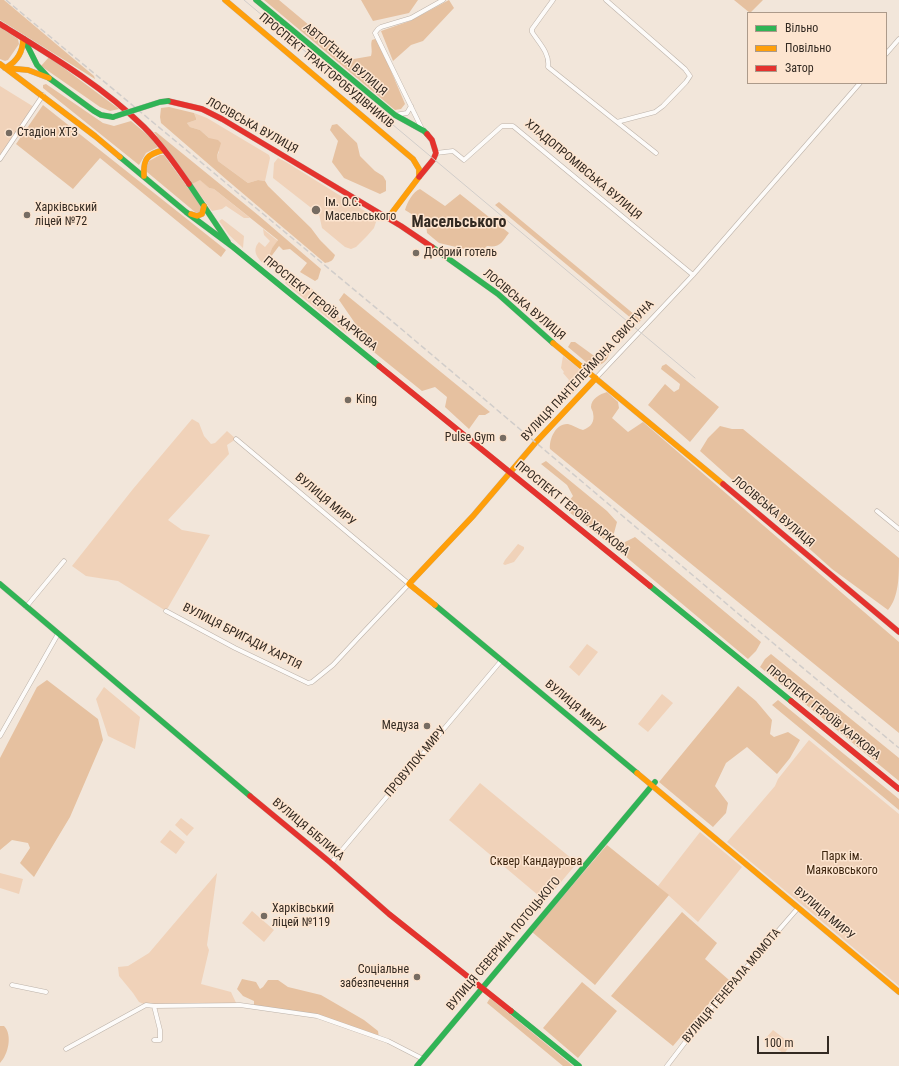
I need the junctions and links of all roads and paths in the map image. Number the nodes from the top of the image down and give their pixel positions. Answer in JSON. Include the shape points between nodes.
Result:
{"nodes":[{"id":1,"x":224,"y":0,"type":"edge"},
{"id":2,"x":256,"y":0,"type":"edge"},
{"id":3,"x":444,"y":0,"type":"edge"},
{"id":4,"x":553,"y":0,"type":"edge"},
{"id":5,"x":606,"y":0,"type":"edge"},
{"id":6,"x":0,"y":24,"type":"edge"},
{"id":7,"x":24,"y":39,"type":"junction"},
{"id":8,"x":899,"y":39,"type":"edge"},
{"id":9,"x":887,"y":53,"type":"edge"},
{"id":10,"x":3,"y":66,"type":"edge"},
{"id":11,"x":48,"y":78,"type":"junction"},
{"id":12,"x":859,"y":84,"type":"edge"},
{"id":13,"x":42,"y":95,"type":"junction"},
{"id":14,"x":411,"y":106,"type":"junction"},
{"id":15,"x":395,"y":115,"type":"junction"},
{"id":16,"x":617,"y":122,"type":"junction"},
{"id":17,"x":424,"y":131,"type":"junction"},
{"id":18,"x":164,"y":150,"type":"junction"},
{"id":19,"x":436,"y":153,"type":"junction"},
{"id":20,"x":656,"y":153,"type":"dead end"},
{"id":21,"x":0,"y":159,"type":"edge"},
{"id":22,"x":144,"y":176,"type":"junction"},
{"id":23,"x":419,"y":177,"type":"junction"},
{"id":24,"x":204,"y":206,"type":"junction"},
{"id":25,"x":186,"y":212,"type":"junction"},
{"id":26,"x":388,"y":218,"type":"junction"},
{"id":27,"x":230,"y":245,"type":"junction"},
{"id":28,"x":693,"y":275,"type":"junction"},
{"id":29,"x":596,"y":378,"type":"junction"},
{"id":30,"x":236,"y":439,"type":"dead end"},
{"id":31,"x":509,"y":472,"type":"junction"},
{"id":32,"x":877,"y":511,"type":"dead end"},
{"id":33,"x":899,"y":529,"type":"edge"},
{"id":34,"x":64,"y":561,"type":"dead end"},
{"id":35,"x":0,"y":584,"type":"edge"},
{"id":36,"x":409,"y":584,"type":"junction"},
{"id":37,"x":26,"y":607,"type":"junction"},
{"id":38,"x":166,"y":610,"type":"dead end"},
{"id":39,"x":899,"y":632,"type":"edge"},
{"id":40,"x":58,"y":634,"type":"junction"},
{"id":41,"x":502,"y":661,"type":"junction"},
{"id":42,"x":308,"y":683,"type":"joint"},
{"id":43,"x":0,"y":736,"type":"edge"},
{"id":44,"x":654,"y":784,"type":"junction"},
{"id":45,"x":899,"y":789,"type":"edge"},
{"id":46,"x":331,"y":863,"type":"junction"},
{"id":47,"x":798,"y":908,"type":"junction"},
{"id":48,"x":12,"y":985,"type":"dead end"},
{"id":49,"x":483,"y":988,"type":"junction"},
{"id":50,"x":46,"y":992,"type":"dead end"},
{"id":51,"x":899,"y":992,"type":"edge"},
{"id":52,"x":154,"y":1006,"type":"junction"},
{"id":53,"x":154,"y":1040,"type":"dead end"},
{"id":54,"x":66,"y":1049,"type":"dead end"},
{"id":55,"x":423,"y":1059,"type":"junction"},
{"id":56,"x":417,"y":1066,"type":"edge"},
{"id":57,"x":579,"y":1066,"type":"edge"},
{"id":58,"x":667,"y":1066,"type":"edge"}],
"edges":[{"from":1,"to":23,"type":"main road","name":"ПРОСПЕКТ ТРАКТОРОБУДІВНИКІВ","via":[[413,159],[419,169]]},
{"from":2,"to":15,"type":"main road","name":"АВТОҐЕННА ВУЛИЦЯ"},
{"from":3,"to":14,"type":"street","via":[[411,18],[378,29],[376,32]]},
{"from":4,"to":16,"type":"street","via":[[532,29],[547,54],[548,67]]},
{"from":5,"to":16,"type":"street","via":[[690,76],[655,112]]},
{"from":6,"to":7,"type":"main road","name":"ПРОСПЕКТ ГЕРОЇВ ХАРКОВА"},
{"from":7,"to":10,"type":"main road","via":[[23,49],[17,58],[10,66]]},
{"from":7,"to":11,"type":"main road","via":[[37,65]]},
{"from":7,"to":18,"type":"main road","name":"ПРОСПЕКТ ГЕРОЇВ ХАРКОВА","via":[[105,93],[143,126]]},
{"from":8,"to":9,"type":"street"},
{"from":10,"to":11,"type":"main road","via":[[28,70]]},
{"from":10,"to":13,"type":"main road","name":"ПРОСПЕКТ ГЕРОЇВ ХАРКОВА"},
{"from":11,"to":26,"type":"main road","name":"ЛОСІВСЬКА ВУЛИЦЯ","bridge":true,"via":[[101,115],[113,117],[168,101],[202,109]]},
{"from":12,"to":28,"type":"street","name":"ВУЛИЦЯ ПАНТЕЛЕЙМОНА СВИСТУНА"},
{"from":13,"to":21,"type":"street"},
{"from":13,"to":22,"type":"main road","name":"ПРОСПЕКТ ГЕРОЇВ ХАРКОВА"},
{"from":14,"to":15,"type":"street","via":[[407,113]]},
{"from":14,"to":17,"type":"street"},
{"from":15,"to":17,"type":"main road","name":"АВТОҐЕННА ВУЛИЦЯ"},
{"from":16,"to":20,"type":"street"},
{"from":17,"to":19,"type":"main road","via":[[432,140]]},
{"from":18,"to":22,"type":"main road","via":[[148,157],[144,166]]},
{"from":18,"to":24,"type":"main road","name":"ПРОСПЕКТ ГЕРОЇВ ХАРКОВА"},
{"from":19,"to":23,"type":"main road"},
{"from":19,"to":28,"type":"street","name":"ХЛАДОПРОМІВСЬКА ВУЛИЦЯ","via":[[453,151],[464,160],[502,126],[513,126]]},
{"from":22,"to":25,"type":"main road","name":"ПРОСПЕКТ ГЕРОЇВ ХАРКОВА"},
{"from":23,"to":26,"type":"main road"},
{"from":24,"to":25,"type":"main road","via":[[200,215]]},
{"from":24,"to":27,"type":"main road","name":"ПРОСПЕКТ ГЕРОЇВ ХАРКОВА"},
{"from":25,"to":27,"type":"main road","name":"ПРОСПЕКТ ГЕРОЇВ ХАРКОВА"},
{"from":26,"to":29,"type":"main road","name":"ЛОСІВСЬКА ВУЛИЦЯ","via":[[498,294]]},
{"from":27,"to":31,"type":"main road","name":"ПРОСПЕКТ ГЕРОЇВ ХАРКОВА"},
{"from":28,"to":29,"type":"street","name":"ВУЛИЦЯ ПАНТЕЛЕЙМОНА СВИСТУНА"},
{"from":29,"to":31,"type":"main road","name":"ВУЛИЦЯ ПАНТЕЛЕЙМОНА СВИСТУНА"},
{"from":29,"to":39,"type":"main road","name":"ЛОСІВСЬКА ВУЛИЦЯ"},
{"from":30,"to":36,"type":"street","name":"ВУЛИЦЯ МИРУ"},
{"from":31,"to":36,"type":"main road","name":"ВУЛИЦЯ ПАНТЕЛЕЙМОНА СВИСТУНА","via":[[473,516]]},
{"from":31,"to":45,"type":"main road","name":"ПРОСПЕКТ ГЕРОЇВ ХАРКОВА"},
{"from":32,"to":33,"type":"street"},
{"from":34,"to":37,"type":"street"},
{"from":35,"to":37,"type":"main road"},
{"from":36,"to":41,"type":"main road","name":"ВУЛИЦЯ МИРУ"},
{"from":36,"to":42,"type":"street","name":"ВУЛИЦЯ ПАНТЕЛЕЙМОНА СВИСТУНА","via":[[333,665]]},
{"from":37,"to":40,"type":"main road","name":"ВУЛИЦЯ БІБЛИКА"},
{"from":38,"to":42,"type":"street","name":"ВУЛИЦЯ БРИГАДИ ХАРТІЯ","via":[[235,648]]},
{"from":40,"to":43,"type":"street"},
{"from":40,"to":46,"type":"main road","name":"ВУЛИЦЯ БІБЛИКА"},
{"from":41,"to":44,"type":"main road","name":"ВУЛИЦЯ МИРУ"},
{"from":41,"to":46,"type":"street","name":"ПРОВУЛОК МИРУ"},
{"from":44,"to":47,"type":"main road","name":"ВУЛИЦЯ МИРУ"},
{"from":44,"to":49,"type":"main road","name":"ВУЛИЦЯ СЕВЕРИНА ПОТОЦЬКОГО"},
{"from":46,"to":49,"type":"main road","name":"ВУЛИЦЯ БІБЛИКА","via":[[389,914]]},
{"from":47,"to":51,"type":"main road","name":"ВУЛИЦЯ МИРУ"},
{"from":47,"to":58,"type":"street","name":"ВУЛИЦЯ ГЕНЕРАЛА МОМОТА","via":[[712,1007]]},
{"from":48,"to":50,"type":"street"},
{"from":49,"to":55,"type":"main road","name":"ВУЛИЦЯ СЕВЕРИНА ПОТОЦЬКОГО"},
{"from":49,"to":57,"type":"main road","name":"ВУЛИЦЯ БІБЛИКА"},
{"from":52,"to":53,"type":"street","via":[[160,1030],[160,1040]]},
{"from":52,"to":54,"type":"street","via":[[146,1005]]},
{"from":52,"to":55,"type":"street","via":[[240,1005],[317,1016],[388,1041]]},
{"from":55,"to":56,"type":"main road","name":"ВУЛИЦЯ СЕВЕРИНА ПОТОЦЬКОГО"}]}
